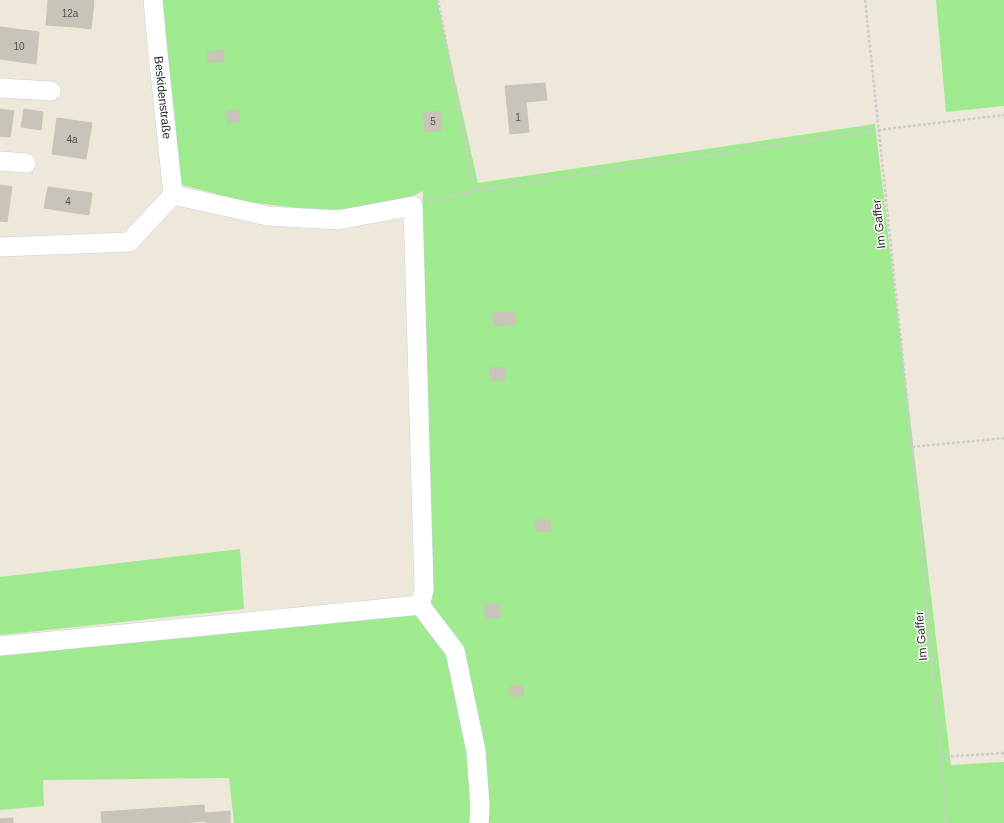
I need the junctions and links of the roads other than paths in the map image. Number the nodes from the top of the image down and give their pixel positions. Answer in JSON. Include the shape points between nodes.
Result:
{"nodes":[{"id":1,"x":153,"y":0,"type":"edge"},
{"id":2,"x":0,"y":88,"type":"edge"},
{"id":3,"x":51,"y":91,"type":"dead end"},
{"id":4,"x":0,"y":161,"type":"edge"},
{"id":5,"x":26,"y":163,"type":"dead end"},
{"id":6,"x":173,"y":195,"type":"junction"},
{"id":7,"x":0,"y":248,"type":"edge"},
{"id":8,"x":420,"y":606,"type":"junction"},
{"id":9,"x":0,"y":646,"type":"edge"},
{"id":10,"x":479,"y":823,"type":"edge"}],
"edges":[{"from":1,"to":6,"type":"street","name":"Beskidenstraße"},
{"from":2,"to":3,"type":"street"},
{"from":4,"to":5,"type":"street"},
{"from":6,"to":7,"type":"street","via":[[130,242]]},
{"from":6,"to":8,"type":"street","via":[[268,216],[338,220],[413,206],[424,590]]},
{"from":8,"to":9,"type":"street"},
{"from":8,"to":10,"type":"street","via":[[455,651],[476,751]]}]}
